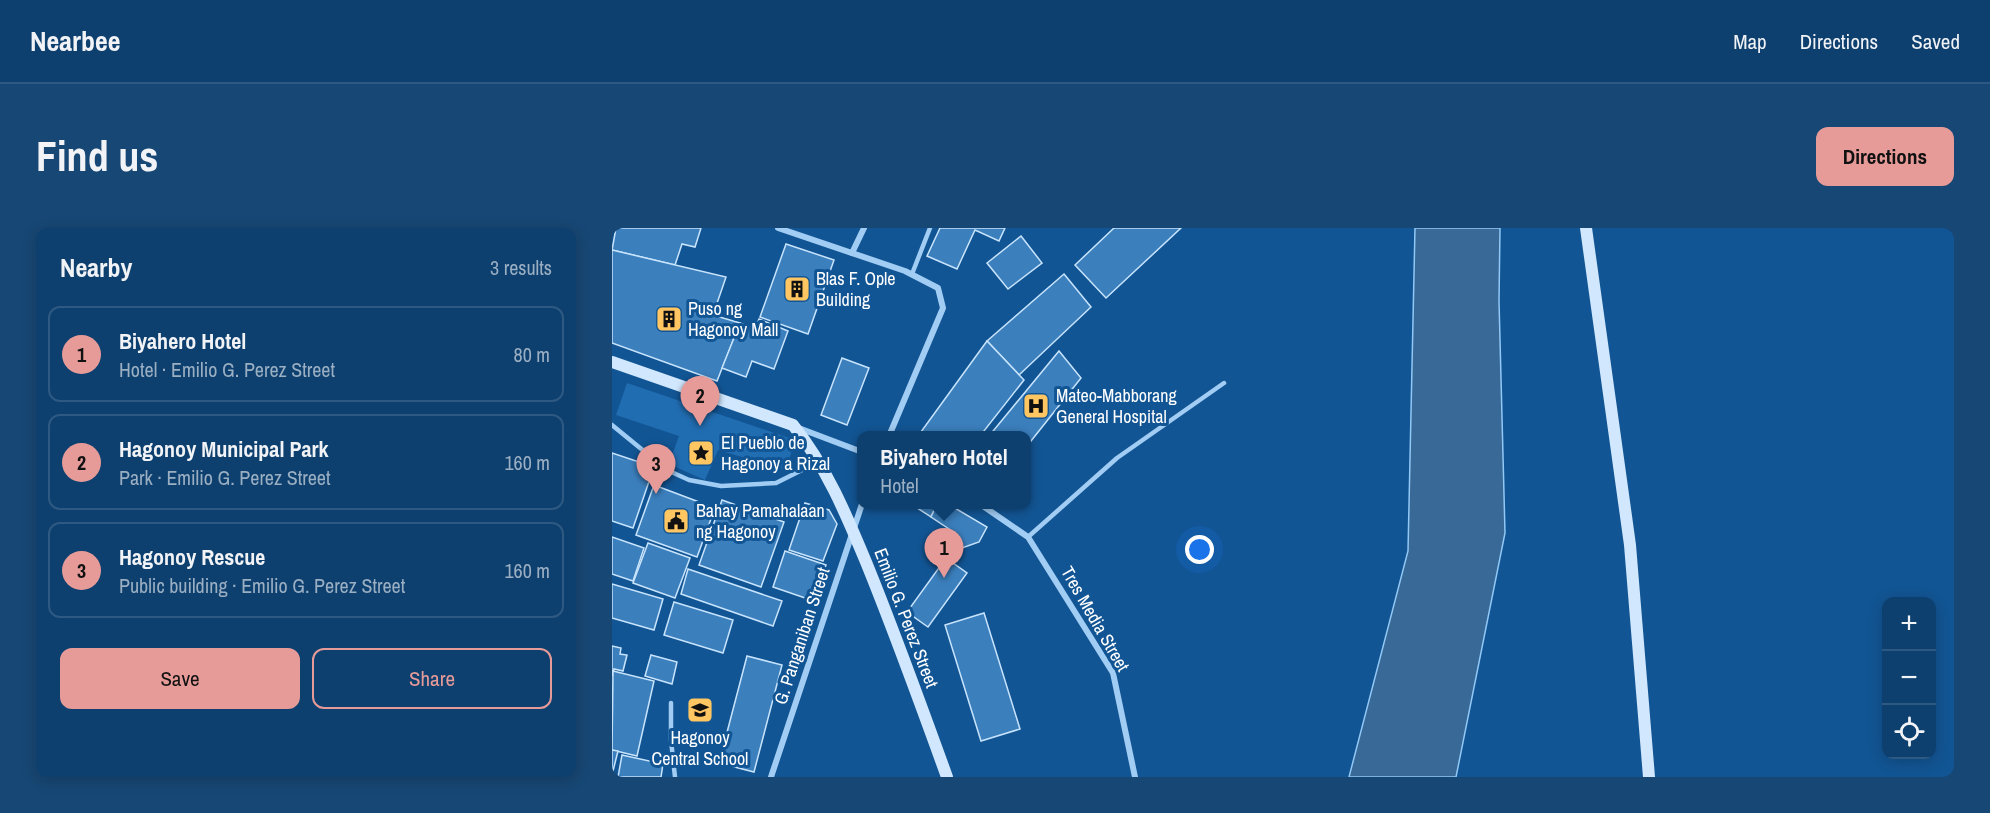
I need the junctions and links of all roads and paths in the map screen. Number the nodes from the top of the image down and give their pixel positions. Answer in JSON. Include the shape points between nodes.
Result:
{"nodes":[{"id":1,"x":778,"y":228,"type":"edge"},
{"id":2,"x":864,"y":228,"type":"edge"},
{"id":3,"x":930,"y":228,"type":"edge"},
{"id":4,"x":1586,"y":228,"type":"edge"},
{"id":5,"x":852,"y":253,"type":"junction"},
{"id":6,"x":912,"y":274,"type":"junction"},
{"id":7,"x":612,"y":363,"type":"edge"},
{"id":8,"x":1224,"y":383,"type":"dead end"},
{"id":9,"x":612,"y":425,"type":"edge"},
{"id":10,"x":793,"y":425,"type":"junction"},
{"id":11,"x":891,"y":431,"type":"edge"},
{"id":12,"x":857,"y":450,"type":"edge"},
{"id":13,"x":819,"y":461,"type":"junction"},
{"id":14,"x":859,"y":509,"type":"edge"},
{"id":15,"x":987,"y":509,"type":"edge"},
{"id":16,"x":852,"y":529,"type":"junction"},
{"id":17,"x":1028,"y":537,"type":"junction"},
{"id":18,"x":671,"y":703,"type":"dead end"},
{"id":19,"x":675,"y":777,"type":"edge"},
{"id":20,"x":771,"y":777,"type":"edge"},
{"id":21,"x":946,"y":777,"type":"edge"},
{"id":22,"x":1135,"y":777,"type":"edge"},
{"id":23,"x":1650,"y":777,"type":"edge"}],
"edges":[{"from":1,"to":5,"type":"street"},
{"from":2,"to":5,"type":"street"},
{"from":3,"to":6,"type":"lane"},
{"from":4,"to":23,"type":"main road","via":[[1630,545]]},
{"from":5,"to":6,"type":"street"},
{"from":6,"to":11,"type":"street","via":[[938,288],[943,308]]},
{"from":7,"to":10,"type":"main road"},
{"from":8,"to":17,"type":"lane","via":[[1117,458]]},
{"from":9,"to":13,"type":"lane","via":[[667,470],[689,480],[721,486],[776,483]]},
{"from":10,"to":12,"type":"street"},
{"from":10,"to":13,"type":"main road","name":"Emilio G. Perez Street"},
{"from":13,"to":16,"type":"main road","name":"Emilio G. Perez Street"},
{"from":14,"to":16,"type":"street","name":"G. Panganiban Street"},
{"from":15,"to":17,"type":"street","name":"Tres Media Street"},
{"from":16,"to":20,"type":"street","name":"G. Panganiban Street"},
{"from":16,"to":21,"type":"main road","name":"Emilio G. Perez Street","via":[[890,620]]},
{"from":17,"to":22,"type":"street","name":"Tres Media Street","via":[[1113,673]]},
{"from":18,"to":19,"type":"lane"}]}
